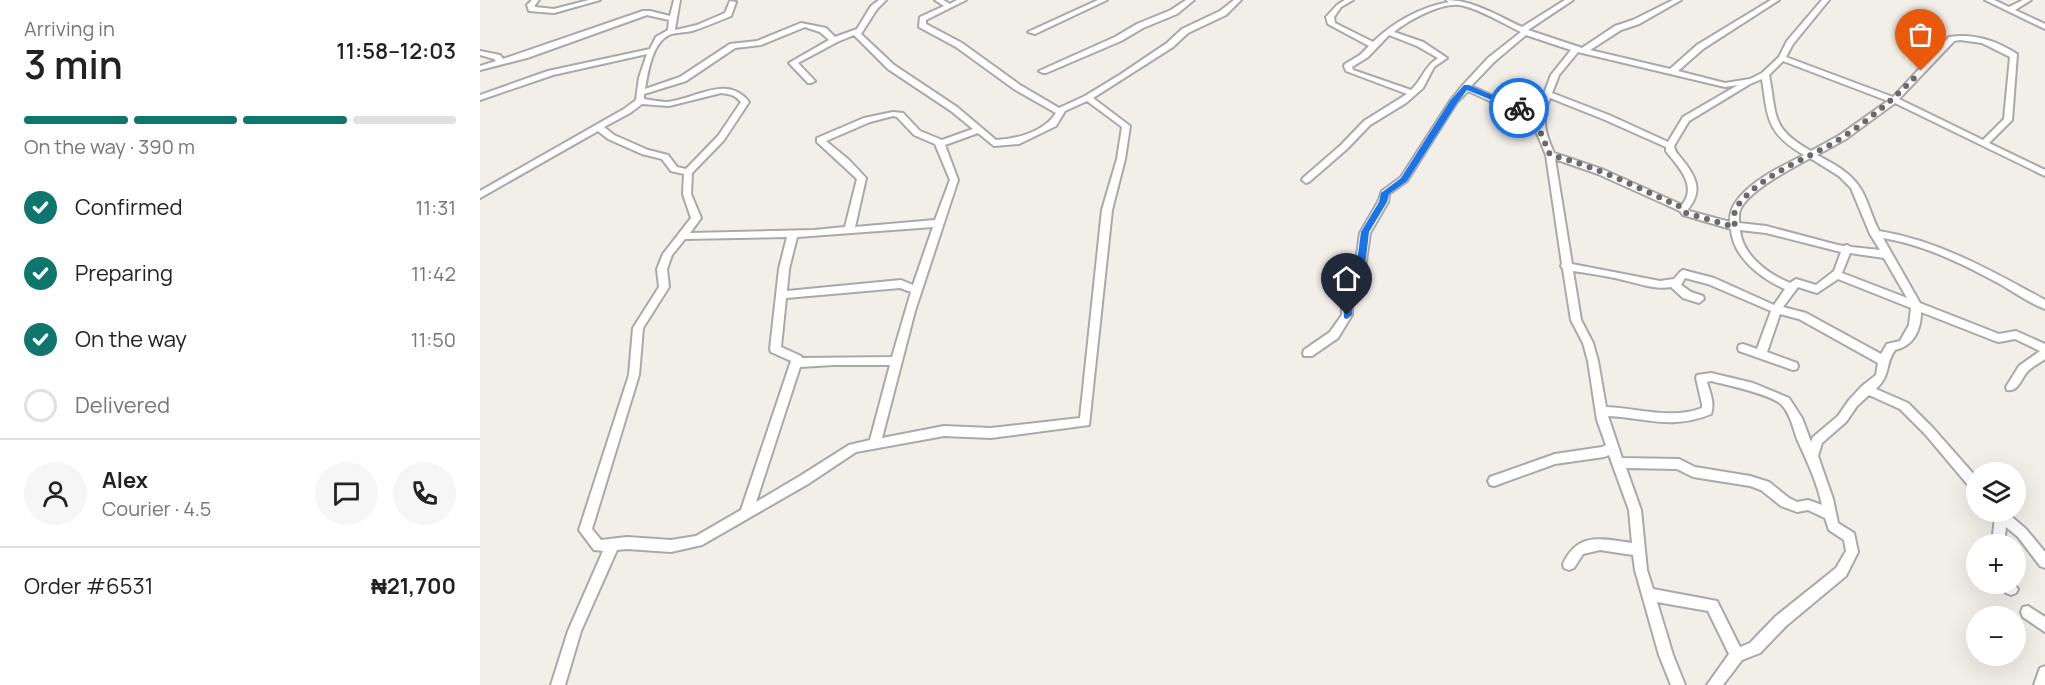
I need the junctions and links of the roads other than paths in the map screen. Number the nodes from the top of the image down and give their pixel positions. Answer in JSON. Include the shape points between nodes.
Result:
{"nodes":[{"id":1,"x":536,"y":0,"type":"edge"},
{"id":2,"x":597,"y":0,"type":"edge"},
{"id":3,"x":677,"y":0,"type":"edge"},
{"id":4,"x":883,"y":0,"type":"edge"},
{"id":5,"x":938,"y":0,"type":"edge"},
{"id":6,"x":963,"y":0,"type":"edge"},
{"id":7,"x":1104,"y":0,"type":"edge"},
{"id":8,"x":1191,"y":0,"type":"edge"},
{"id":9,"x":1350,"y":0,"type":"edge"},
{"id":10,"x":1449,"y":0,"type":"edge"},
{"id":11,"x":1570,"y":0,"type":"edge"},
{"id":12,"x":1678,"y":0,"type":"edge"},
{"id":13,"x":1776,"y":0,"type":"edge"},
{"id":14,"x":1826,"y":0,"type":"edge"},
{"id":15,"x":1988,"y":0,"type":"edge"},
{"id":16,"x":2028,"y":0,"type":"edge"},
{"id":17,"x":1235,"y":1,"type":"edge"},
{"id":18,"x":732,"y":2,"type":"dead end"},
{"id":19,"x":1464,"y":2,"type":"edge"},
{"id":20,"x":949,"y":6,"type":"junction"},
{"id":21,"x":2009,"y":10,"type":"junction"},
{"id":22,"x":674,"y":18,"type":"junction"},
{"id":23,"x":2045,"y":27,"type":"edge"},
{"id":24,"x":671,"y":31,"type":"junction"},
{"id":25,"x":858,"y":31,"type":"junction"},
{"id":26,"x":1524,"y":31,"type":"junction"},
{"id":27,"x":1032,"y":32,"type":"dead end"},
{"id":28,"x":1388,"y":32,"type":"junction"},
{"id":29,"x":834,"y":40,"type":"junction"},
{"id":30,"x":1373,"y":45,"type":"junction"},
{"id":31,"x":653,"y":50,"type":"junction"},
{"id":32,"x":1580,"y":50,"type":"junction"},
{"id":33,"x":480,"y":53,"type":"edge"},
{"id":34,"x":1782,"y":58,"type":"junction"},
{"id":35,"x":501,"y":62,"type":"junction"},
{"id":36,"x":480,"y":68,"type":"edge"},
{"id":37,"x":1043,"y":71,"type":"dead end"},
{"id":38,"x":1671,"y":73,"type":"junction"},
{"id":39,"x":1765,"y":75,"type":"junction"},
{"id":40,"x":811,"y":81,"type":"dead end"},
{"id":41,"x":1752,"y":81,"type":"junction"},
{"id":42,"x":1725,"y":85,"type":"junction"},
{"id":43,"x":1466,"y":87,"type":"junction"},
{"id":44,"x":1735,"y":90,"type":"junction"},
{"id":45,"x":1412,"y":93,"type":"junction"},
{"id":46,"x":1547,"y":94,"type":"junction"},
{"id":47,"x":640,"y":97,"type":"junction"},
{"id":48,"x":480,"y":98,"type":"edge"},
{"id":49,"x":1088,"y":98,"type":"junction"},
{"id":50,"x":1894,"y":100,"type":"junction"},
{"id":51,"x":1060,"y":112,"type":"junction"},
{"id":52,"x":1541,"y":113,"type":"junction"},
{"id":53,"x":599,"y":127,"type":"junction"},
{"id":54,"x":979,"y":130,"type":"junction"},
{"id":55,"x":1984,"y":143,"type":"junction"},
{"id":56,"x":940,"y":144,"type":"junction"},
{"id":57,"x":1670,"y":146,"type":"junction"},
{"id":58,"x":1550,"y":155,"type":"junction"},
{"id":59,"x":1809,"y":156,"type":"junction"},
{"id":60,"x":688,"y":172,"type":"junction"},
{"id":61,"x":2045,"y":173,"type":"edge"},
{"id":62,"x":1305,"y":180,"type":"dead end"},
{"id":63,"x":480,"y":195,"type":"edge"},
{"id":64,"x":1683,"y":208,"type":"junction"},
{"id":65,"x":938,"y":223,"type":"junction"},
{"id":66,"x":1735,"y":227,"type":"junction"},
{"id":67,"x":849,"y":230,"type":"junction"},
{"id":68,"x":793,"y":233,"type":"junction"},
{"id":69,"x":1875,"y":234,"type":"junction"},
{"id":70,"x":682,"y":236,"type":"junction"},
{"id":71,"x":1847,"y":249,"type":"junction"},
{"id":72,"x":1887,"y":255,"type":"junction"},
{"id":73,"x":1566,"y":266,"type":"junction"},
{"id":74,"x":1837,"y":275,"type":"junction"},
{"id":75,"x":1677,"y":282,"type":"junction"},
{"id":76,"x":1790,"y":287,"type":"junction"},
{"id":77,"x":915,"y":290,"type":"junction"},
{"id":78,"x":781,"y":295,"type":"junction"},
{"id":79,"x":1699,"y":299,"type":"dead end"},
{"id":80,"x":2045,"y":305,"type":"edge"},
{"id":81,"x":1916,"y":307,"type":"junction"},
{"id":82,"x":1779,"y":309,"type":"junction"},
{"id":83,"x":1743,"y":348,"type":"dead end"},
{"id":84,"x":2045,"y":351,"type":"edge"},
{"id":85,"x":1308,"y":353,"type":"dead end"},
{"id":86,"x":1761,"y":355,"type":"junction"},
{"id":87,"x":895,"y":361,"type":"junction"},
{"id":88,"x":1884,"y":361,"type":"junction"},
{"id":89,"x":796,"y":363,"type":"junction"},
{"id":90,"x":1793,"y":366,"type":"dead end"},
{"id":91,"x":2011,"y":387,"type":"dead end"},
{"id":92,"x":1866,"y":389,"type":"junction"},
{"id":93,"x":1601,"y":411,"type":"junction"},
{"id":94,"x":875,"y":444,"type":"junction"},
{"id":95,"x":1613,"y":446,"type":"junction"},
{"id":96,"x":1812,"y":456,"type":"junction"},
{"id":97,"x":1619,"y":463,"type":"junction"},
{"id":98,"x":1966,"y":474,"type":"edge"},
{"id":99,"x":1494,"y":481,"type":"dead end"},
{"id":100,"x":746,"y":513,"type":"junction"},
{"id":101,"x":1828,"y":514,"type":"junction"},
{"id":102,"x":2010,"y":522,"type":"edge"},
{"id":103,"x":613,"y":544,"type":"junction"},
{"id":104,"x":1639,"y":550,"type":"junction"},
{"id":105,"x":2045,"y":562,"type":"edge"},
{"id":106,"x":1569,"y":564,"type":"dead end"},
{"id":107,"x":1648,"y":594,"type":"junction"},
{"id":108,"x":2028,"y":612,"type":"dead end"},
{"id":109,"x":2045,"y":626,"type":"edge"},
{"id":110,"x":1737,"y":655,"type":"junction"},
{"id":111,"x":2045,"y":673,"type":"edge"},
{"id":112,"x":558,"y":685,"type":"edge"},
{"id":113,"x":1678,"y":685,"type":"edge"},
{"id":114,"x":1714,"y":685,"type":"edge"},
{"id":115,"x":2041,"y":685,"type":"edge"}],
"edges":[{"from":1,"to":2,"type":"street","via":[[532,9],[554,12]]},
{"from":3,"to":22,"type":"street"},
{"from":4,"to":25,"type":"street"},
{"from":5,"to":20,"type":"street"},
{"from":6,"to":20,"type":"street"},
{"from":7,"to":27,"type":"street","via":[[1083,6]]},
{"from":8,"to":37,"type":"street","via":[[1118,39]]},
{"from":9,"to":30,"type":"street","via":[[1330,17],[1332,24]]},
{"from":10,"to":19,"type":"street"},
{"from":11,"to":26,"type":"street"},
{"from":12,"to":32,"type":"street"},
{"from":13,"to":38,"type":"street","via":[[1700,47]]},
{"from":14,"to":34,"type":"street"},
{"from":15,"to":21,"type":"street"},
{"from":16,"to":21,"type":"street"},
{"from":17,"to":49,"type":"street","via":[[1223,13],[1185,31]]},
{"from":18,"to":24,"type":"street","via":[[728,14],[676,33]]},
{"from":19,"to":26,"type":"street"},
{"from":19,"to":28,"type":"street","via":[[1428,8]]},
{"from":20,"to":51,"type":"street","via":[[923,19],[922,26],[959,45]]},
{"from":21,"to":23,"type":"street"},
{"from":22,"to":24,"type":"street"},
{"from":22,"to":35,"type":"street","via":[[645,13]]},
{"from":24,"to":31,"type":"street","via":[[659,39]]},
{"from":25,"to":29,"type":"street"},
{"from":25,"to":54,"type":"street","via":[[864,43],[891,67]]},
{"from":26,"to":32,"type":"street"},
{"from":26,"to":43,"type":"street"},
{"from":28,"to":30,"type":"street"},
{"from":28,"to":45,"type":"street","via":[[1443,58],[1431,66]]},
{"from":29,"to":40,"type":"street","via":[[793,63]]},
{"from":29,"to":47,"type":"street","via":[[823,30],[804,25],[758,43],[733,46],[683,79]]},
{"from":30,"to":45,"type":"street","via":[[1366,55],[1348,66],[1350,71]]},
{"from":31,"to":47,"type":"street","via":[[640,84]]},
{"from":31,"to":48,"type":"street","via":[[551,73]]},
{"from":32,"to":38,"type":"street"},
{"from":32,"to":46,"type":"street","via":[[1555,75]]},
{"from":33,"to":35,"type":"street","via":[[497,57]]},
{"from":34,"to":39,"type":"street"},
{"from":34,"to":50,"type":"street"},
{"from":35,"to":36,"type":"street"},
{"from":38,"to":42,"type":"street"},
{"from":39,"to":41,"type":"street"},
{"from":39,"to":59,"type":"street","via":[[1774,124]]},
{"from":41,"to":42,"type":"street"},
{"from":41,"to":44,"type":"street"},
{"from":42,"to":44,"type":"street"},
{"from":43,"to":52,"type":"street","via":[[1506,105]]},
{"from":43,"to":85,"type":"street","via":[[1404,179],[1385,193],[1365,232],[1358,283],[1347,302],[1347,315],[1334,335]]},
{"from":44,"to":57,"type":"street","via":[[1686,118]]},
{"from":45,"to":62,"type":"street","via":[[1367,123]]},
{"from":46,"to":52,"type":"street"},
{"from":46,"to":57,"type":"street"},
{"from":47,"to":53,"type":"street"},
{"from":47,"to":60,"type":"street","via":[[668,104],[714,92],[730,91],[743,97],[745,102],[721,138]]},
{"from":49,"to":51,"type":"street"},
{"from":49,"to":94,"type":"street","via":[[1126,126],[1107,210],[1085,422],[991,434],[944,431]]},
{"from":50,"to":55,"type":"street"},
{"from":50,"to":55,"type":"street","via":[[1952,39],[2001,47],[2014,56],[2008,120]]},
{"from":50,"to":59,"type":"street"},
{"from":51,"to":54,"type":"street","via":[[1053,124],[1016,142],[994,143]]},
{"from":52,"to":58,"type":"street","via":[[1540,131]]},
{"from":53,"to":60,"type":"street","via":[[611,137],[665,157],[674,169]]},
{"from":53,"to":63,"type":"street"},
{"from":54,"to":56,"type":"street"},
{"from":55,"to":61,"type":"street"},
{"from":56,"to":65,"type":"street","via":[[954,180]]},
{"from":56,"to":67,"type":"street","via":[[916,133],[893,114],[867,120],[820,140],[862,178]]},
{"from":57,"to":64,"type":"street","via":[[1691,182],[1692,195]]},
{"from":58,"to":64,"type":"street","via":[[1573,160]]},
{"from":58,"to":73,"type":"street"},
{"from":59,"to":66,"type":"street","via":[[1764,180],[1738,205]]},
{"from":59,"to":69,"type":"street","via":[[1851,182],[1860,194]]},
{"from":60,"to":70,"type":"street","via":[[687,194],[696,218]]},
{"from":64,"to":66,"type":"street","via":[[1686,213]]},
{"from":65,"to":67,"type":"street"},
{"from":65,"to":77,"type":"street"},
{"from":66,"to":71,"type":"street","via":[[1754,227]]},
{"from":66,"to":76,"type":"street","via":[[1736,238],[1753,264]]},
{"from":67,"to":68,"type":"street"},
{"from":68,"to":70,"type":"street"},
{"from":68,"to":78,"type":"street"},
{"from":69,"to":72,"type":"street"},
{"from":69,"to":80,"type":"street","via":[[1896,236],[1939,251]]},
{"from":70,"to":103,"type":"street","via":[[662,269],[664,287],[638,328],[634,375],[585,530],[598,546]]},
{"from":71,"to":72,"type":"street"},
{"from":71,"to":74,"type":"street"},
{"from":72,"to":81,"type":"street"},
{"from":73,"to":75,"type":"street","via":[[1660,285]]},
{"from":73,"to":93,"type":"street","via":[[1576,320],[1593,361]]},
{"from":74,"to":76,"type":"street","via":[[1817,289],[1796,283]]},
{"from":74,"to":81,"type":"street"},
{"from":75,"to":79,"type":"street","via":[[1682,290]]},
{"from":75,"to":82,"type":"street","via":[[1683,274],[1694,275]]},
{"from":76,"to":82,"type":"street"},
{"from":77,"to":78,"type":"street","via":[[901,284]]},
{"from":77,"to":87,"type":"street"},
{"from":78,"to":89,"type":"street","via":[[775,349],[797,359]]},
{"from":81,"to":84,"type":"street","via":[[1999,338],[2016,335]]},
{"from":81,"to":88,"type":"street","via":[[1914,330],[1903,344],[1891,347]]},
{"from":82,"to":86,"type":"street","via":[[1768,326]]},
{"from":82,"to":88,"type":"street","via":[[1802,316]]},
{"from":83,"to":86,"type":"street"},
{"from":84,"to":91,"type":"street","via":[[2023,369]]},
{"from":86,"to":90,"type":"street"},
{"from":87,"to":89,"type":"street","via":[[831,359]]},
{"from":87,"to":94,"type":"street"},
{"from":88,"to":92,"type":"street","via":[[1881,378]]},
{"from":89,"to":100,"type":"street"},
{"from":92,"to":96,"type":"street","via":[[1842,419],[1817,440]]},
{"from":92,"to":98,"type":"street","via":[[1904,406]]},
{"from":93,"to":95,"type":"street"},
{"from":93,"to":96,"type":"street","via":[[1666,418],[1700,414],[1707,411],[1708,404],[1701,378],[1711,377],[1753,387],[1785,401]]},
{"from":94,"to":100,"type":"street","via":[[853,448]]},
{"from":95,"to":97,"type":"street"},
{"from":95,"to":99,"type":"street","via":[[1604,452],[1555,459]]},
{"from":96,"to":101,"type":"street","via":[[1827,499]]},
{"from":97,"to":101,"type":"street","via":[[1679,464],[1693,472],[1750,481],[1765,486],[1785,502]]},
{"from":97,"to":104,"type":"street","via":[[1635,510]]},
{"from":100,"to":103,"type":"street","via":[[698,541],[671,546]]},
{"from":101,"to":110,"type":"street","via":[[1833,526],[1850,537],[1852,552],[1841,572],[1781,621],[1755,648]]},
{"from":102,"to":105,"type":"street"},
{"from":103,"to":112,"type":"street","via":[[586,601]]},
{"from":104,"to":106,"type":"street","via":[[1600,544],[1579,549]]},
{"from":104,"to":107,"type":"street"},
{"from":107,"to":110,"type":"street","via":[[1712,606]]},
{"from":107,"to":113,"type":"street"},
{"from":108,"to":109,"type":"street"},
{"from":110,"to":114,"type":"street"},
{"from":111,"to":115,"type":"street"}]}
